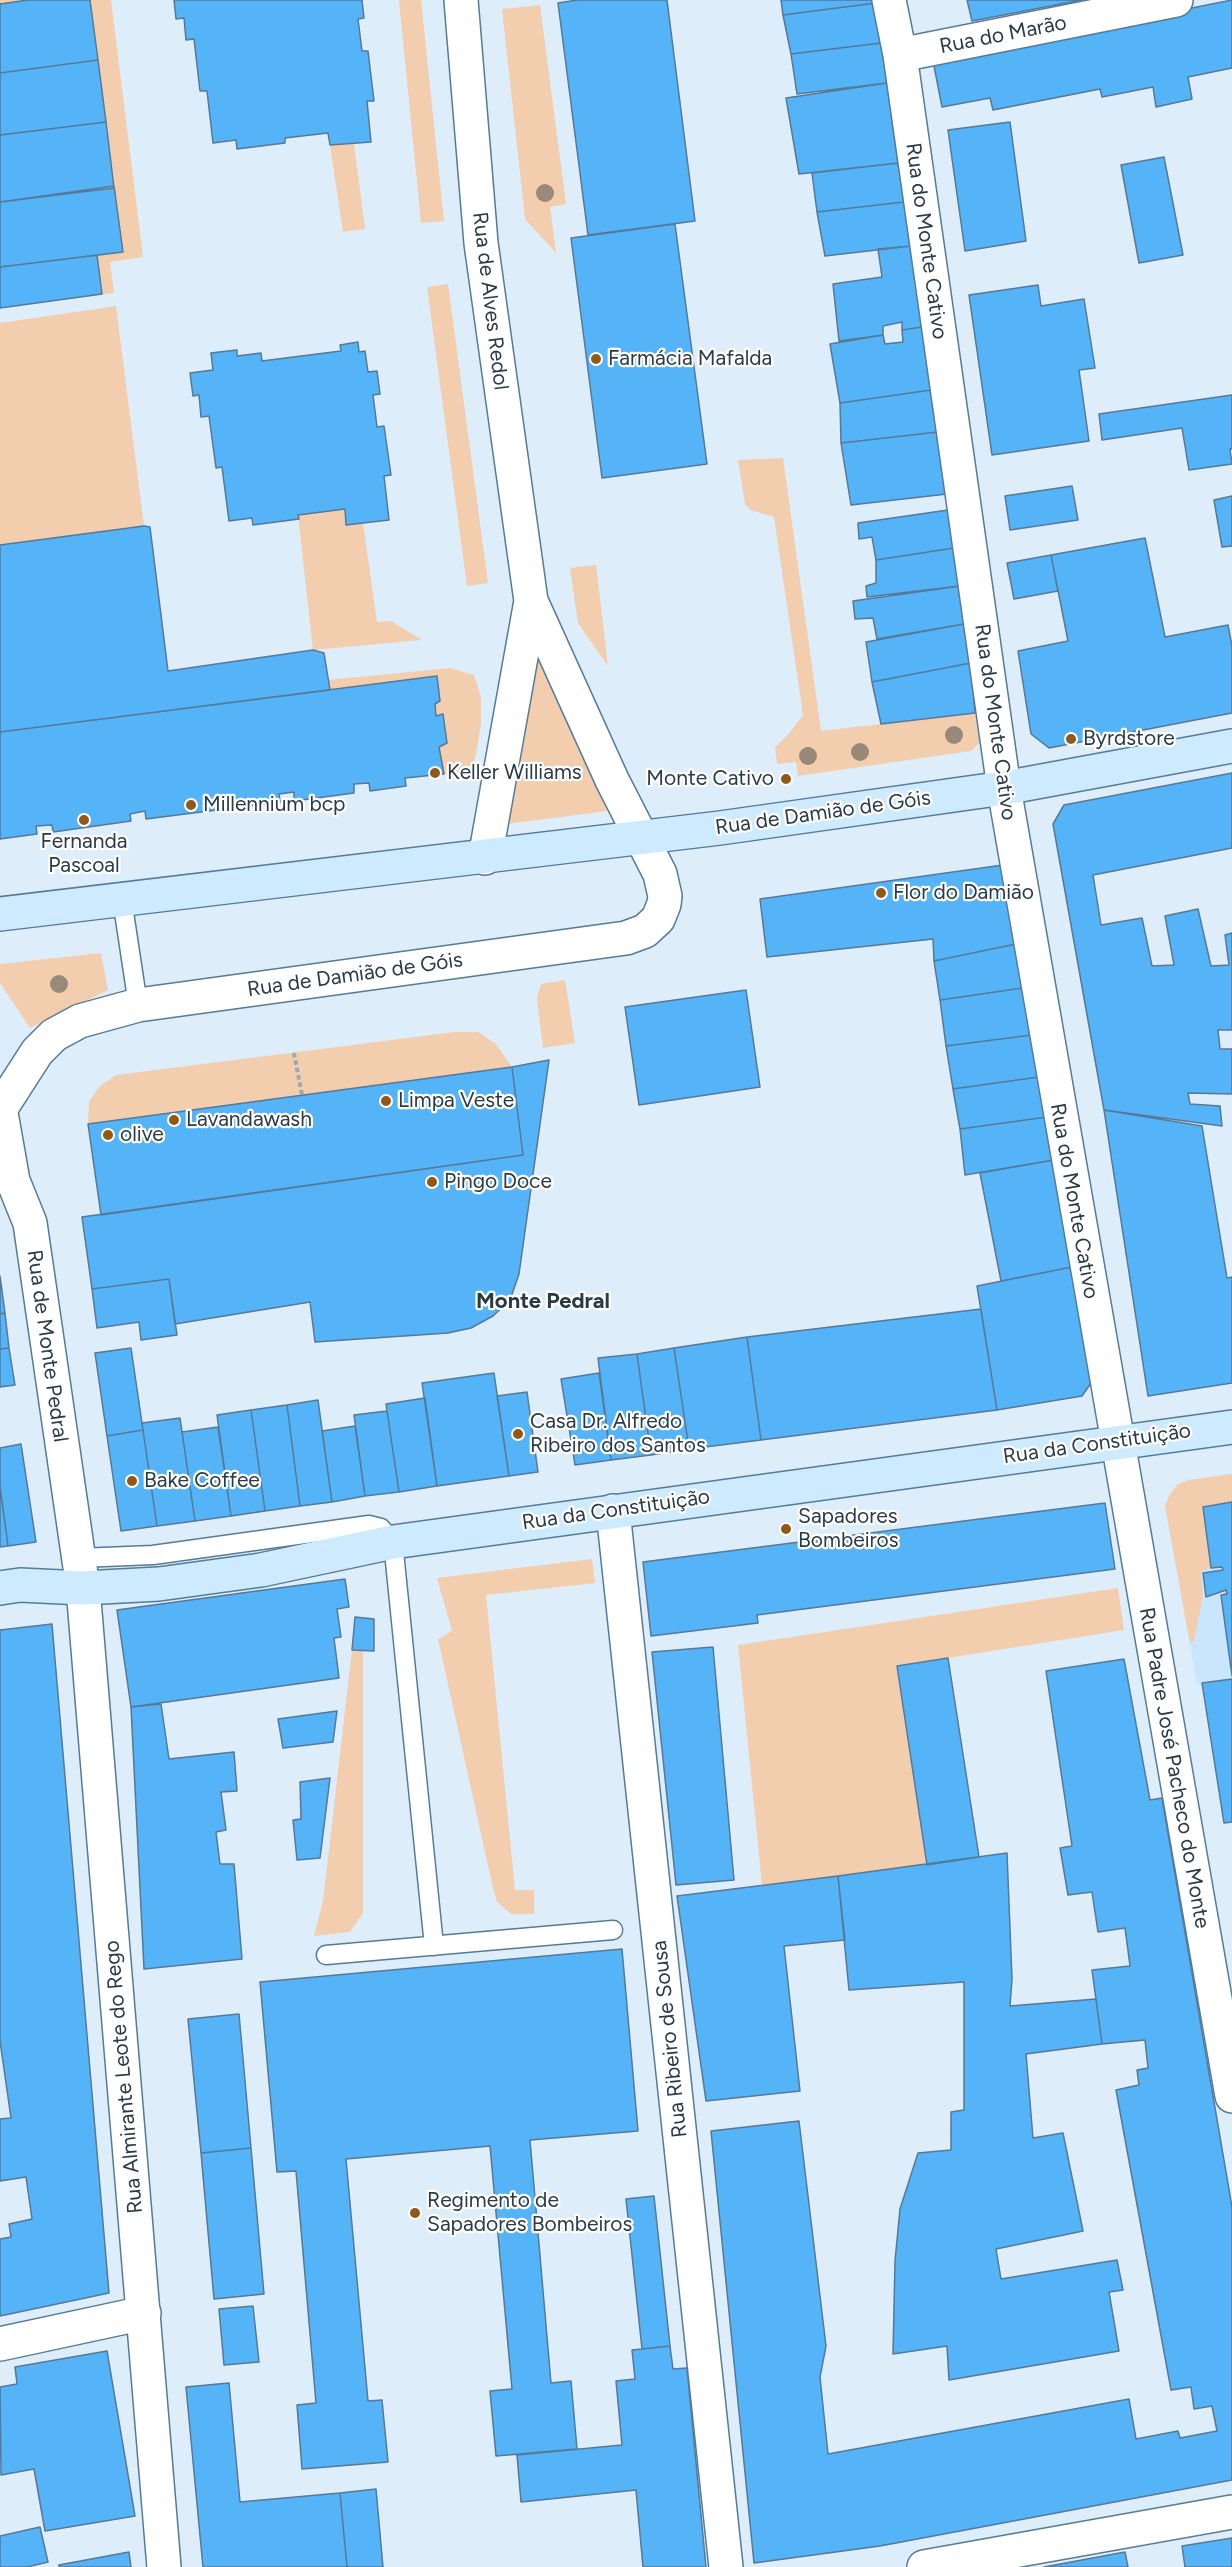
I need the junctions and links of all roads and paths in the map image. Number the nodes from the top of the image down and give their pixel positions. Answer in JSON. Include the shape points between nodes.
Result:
{"nodes":[{"id":1,"x":461,"y":0,"type":"edge"},
{"id":2,"x":889,"y":0,"type":"edge"},
{"id":3,"x":1176,"y":0,"type":"edge"},
{"id":4,"x":900,"y":55,"type":"junction"},
{"id":5,"x":531,"y":601,"type":"junction"},
{"id":6,"x":1232,"y":746,"type":"edge"},
{"id":7,"x":1004,"y":788,"type":"junction"},
{"id":8,"x":643,"y":837,"type":"junction"},
{"id":9,"x":485,"y":858,"type":"junction"},
{"id":10,"x":122,"y":899,"type":"junction"},
{"id":11,"x":0,"y":914,"type":"edge"},
{"id":12,"x":138,"y":1005,"type":"junction"},
{"id":13,"x":294,"y":1053,"type":"dead end"},
{"id":14,"x":302,"y":1095,"type":"dead end"},
{"id":15,"x":0,"y":1108,"type":"edge"},
{"id":16,"x":1232,"y":1427,"type":"edge"},
{"id":17,"x":1116,"y":1441,"type":"junction"},
{"id":18,"x":613,"y":1511,"type":"junction"},
{"id":19,"x":393,"y":1542,"type":"junction"},
{"id":20,"x":81,"y":1573,"type":"junction"},
{"id":21,"x":0,"y":1588,"type":"edge"},
{"id":22,"x":613,"y":1930,"type":"dead end"},
{"id":23,"x":434,"y":1946,"type":"junction"},
{"id":24,"x":326,"y":1955,"type":"dead end"},
{"id":25,"x":1232,"y":2096,"type":"edge"},
{"id":26,"x":144,"y":2313,"type":"junction"},
{"id":27,"x":0,"y":2344,"type":"edge"},
{"id":28,"x":1232,"y":2511,"type":"edge"},
{"id":29,"x":164,"y":2567,"type":"edge"},
{"id":30,"x":726,"y":2567,"type":"edge"},
{"id":31,"x":924,"y":2567,"type":"edge"}],
"edges":[{"from":1,"to":5,"type":"street","name":"Rua de Alves Redol","via":[[481,243]]},
{"from":2,"to":4,"type":"street","name":"Rua do Monte Cativo"},
{"from":3,"to":4,"type":"street","name":"Rua do Marão"},
{"from":4,"to":7,"type":"street","name":"Rua do Monte Cativo"},
{"from":5,"to":8,"type":"street","name":"Rua de Alves Redol","via":[[612,780]]},
{"from":5,"to":9,"type":"street","name":"Rua de Alves Redol"},
{"from":6,"to":7,"type":"main road","name":"Rua de Damião de Góis"},
{"from":7,"to":8,"type":"main road","name":"Rua de Damião de Góis"},
{"from":7,"to":17,"type":"street","name":"Rua do Monte Cativo"},
{"from":8,"to":9,"type":"main road","name":"Rua de Damião de Góis"},
{"from":8,"to":12,"type":"street","name":"Rua de Damião de Góis","via":[[660,874],[664,904],[658,919],[645,931],[626,938]]},
{"from":9,"to":10,"type":"main road","name":"Rua de Damião de Góis"},
{"from":10,"to":11,"type":"main road","name":"Rua de Damião de Góis"},
{"from":10,"to":12,"type":"lane"},
{"from":12,"to":15,"type":"street","name":"Rua de Damião de Góis","via":[[80,1021],[54,1035]]},
{"from":13,"to":14,"type":"path"},
{"from":15,"to":20,"type":"street","name":"Rua de Monte Pedral","via":[[13,1181],[30,1223]]},
{"from":16,"to":17,"type":"main road","name":"Rua da Constituição"},
{"from":17,"to":18,"type":"main road","name":"Rua da Constituição"},
{"from":17,"to":25,"type":"street","name":"Rua Padre José Pacheco do Monte"},
{"from":18,"to":19,"type":"main road","name":"Rua da Constituição"},
{"from":18,"to":30,"type":"street","name":"Rua Ribeiro de Sousa"},
{"from":19,"to":20,"type":"main road","name":"Rua da Constituição","via":[[261,1570],[159,1584]]},
{"from":19,"to":23,"type":"lane"},
{"from":20,"to":21,"type":"main road","name":"Rua da Constituição"},
{"from":20,"to":26,"type":"street","name":"Rua Almirante Leote do Rego"},
{"from":22,"to":23,"type":"lane"},
{"from":23,"to":24,"type":"lane"},
{"from":26,"to":27,"type":"street"},
{"from":26,"to":29,"type":"street","name":"Rua Almirante Leote do Rego"},
{"from":28,"to":31,"type":"street"}]}
